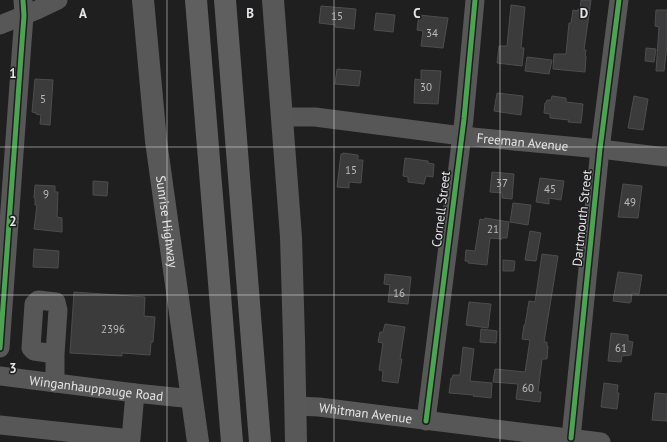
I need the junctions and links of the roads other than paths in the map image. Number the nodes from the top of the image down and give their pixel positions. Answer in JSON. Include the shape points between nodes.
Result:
{"nodes":[{"id":1,"x":58,"y":0,"type":"edge"},
{"id":2,"x":126,"y":0,"type":"edge"},
{"id":3,"x":143,"y":0,"type":"edge"},
{"id":4,"x":196,"y":0,"type":"edge"},
{"id":5,"x":225,"y":0,"type":"edge"},
{"id":6,"x":273,"y":0,"type":"edge"},
{"id":7,"x":475,"y":0,"type":"edge"},
{"id":8,"x":619,"y":0,"type":"edge"},
{"id":9,"x":23,"y":8,"type":"edge"},
{"id":10,"x":0,"y":25,"type":"edge"},
{"id":11,"x":145,"y":25,"type":"junction"},
{"id":12,"x":282,"y":117,"type":"junction"},
{"id":13,"x":462,"y":136,"type":"junction"},
{"id":14,"x":600,"y":149,"type":"junction"},
{"id":15,"x":667,"y":157,"type":"edge"},
{"id":16,"x":0,"y":348,"type":"edge"},
{"id":17,"x":54,"y":354,"type":"dead end"},
{"id":18,"x":0,"y":376,"type":"edge"},
{"id":19,"x":55,"y":383,"type":"junction"},
{"id":20,"x":135,"y":393,"type":"junction"},
{"id":21,"x":193,"y":399,"type":"junction"},
{"id":22,"x":296,"y":406,"type":"junction"},
{"id":23,"x":426,"y":421,"type":"junction"},
{"id":24,"x":0,"y":425,"type":"edge"},
{"id":25,"x":571,"y":438,"type":"junction"},
{"id":26,"x":135,"y":441,"type":"edge"},
{"id":27,"x":198,"y":442,"type":"edge"},
{"id":28,"x":232,"y":442,"type":"edge"},
{"id":29,"x":260,"y":442,"type":"edge"},
{"id":30,"x":296,"y":442,"type":"edge"},
{"id":31,"x":601,"y":442,"type":"edge"}],
"edges":[{"from":1,"to":9,"type":"street"},
{"from":2,"to":11,"type":"main road"},
{"from":3,"to":11,"type":"main road","name":"Sunrise Highway"},
{"from":4,"to":28,"type":"highway"},
{"from":5,"to":29,"type":"highway"},
{"from":6,"to":12,"type":"main road"},
{"from":7,"to":13,"type":"street","name":"Cornell Street"},
{"from":8,"to":14,"type":"street","name":"Dartmouth Street"},
{"from":9,"to":10,"type":"street"},
{"from":9,"to":16,"type":"street"},
{"from":11,"to":21,"type":"main road","name":"Sunrise Highway","via":[[156,141]]},
{"from":12,"to":13,"type":"street","name":"Freeman Avenue","via":[[324,118]]},
{"from":12,"to":22,"type":"main road","via":[[292,271]]},
{"from":13,"to":14,"type":"street","name":"Freeman Avenue"},
{"from":13,"to":23,"type":"street","name":"Cornell Street"},
{"from":14,"to":15,"type":"street","name":"Freeman Avenue"},
{"from":14,"to":25,"type":"street","name":"Dartmouth Street"},
{"from":17,"to":19,"type":"street"},
{"from":18,"to":19,"type":"street","name":"Winganhauppauge Road"},
{"from":19,"to":20,"type":"street","name":"Winganhauppauge Road"},
{"from":20,"to":21,"type":"street","name":"Winganhauppauge Road"},
{"from":20,"to":26,"type":"street"},
{"from":21,"to":27,"type":"main road","name":"Sunrise Highway"},
{"from":22,"to":23,"type":"street","name":"Whitman Avenue"},
{"from":22,"to":30,"type":"main road"},
{"from":23,"to":25,"type":"street","name":"Whitman Avenue"},
{"from":24,"to":26,"type":"street"},
{"from":25,"to":31,"type":"street","name":"Whitman Avenue"}]}
